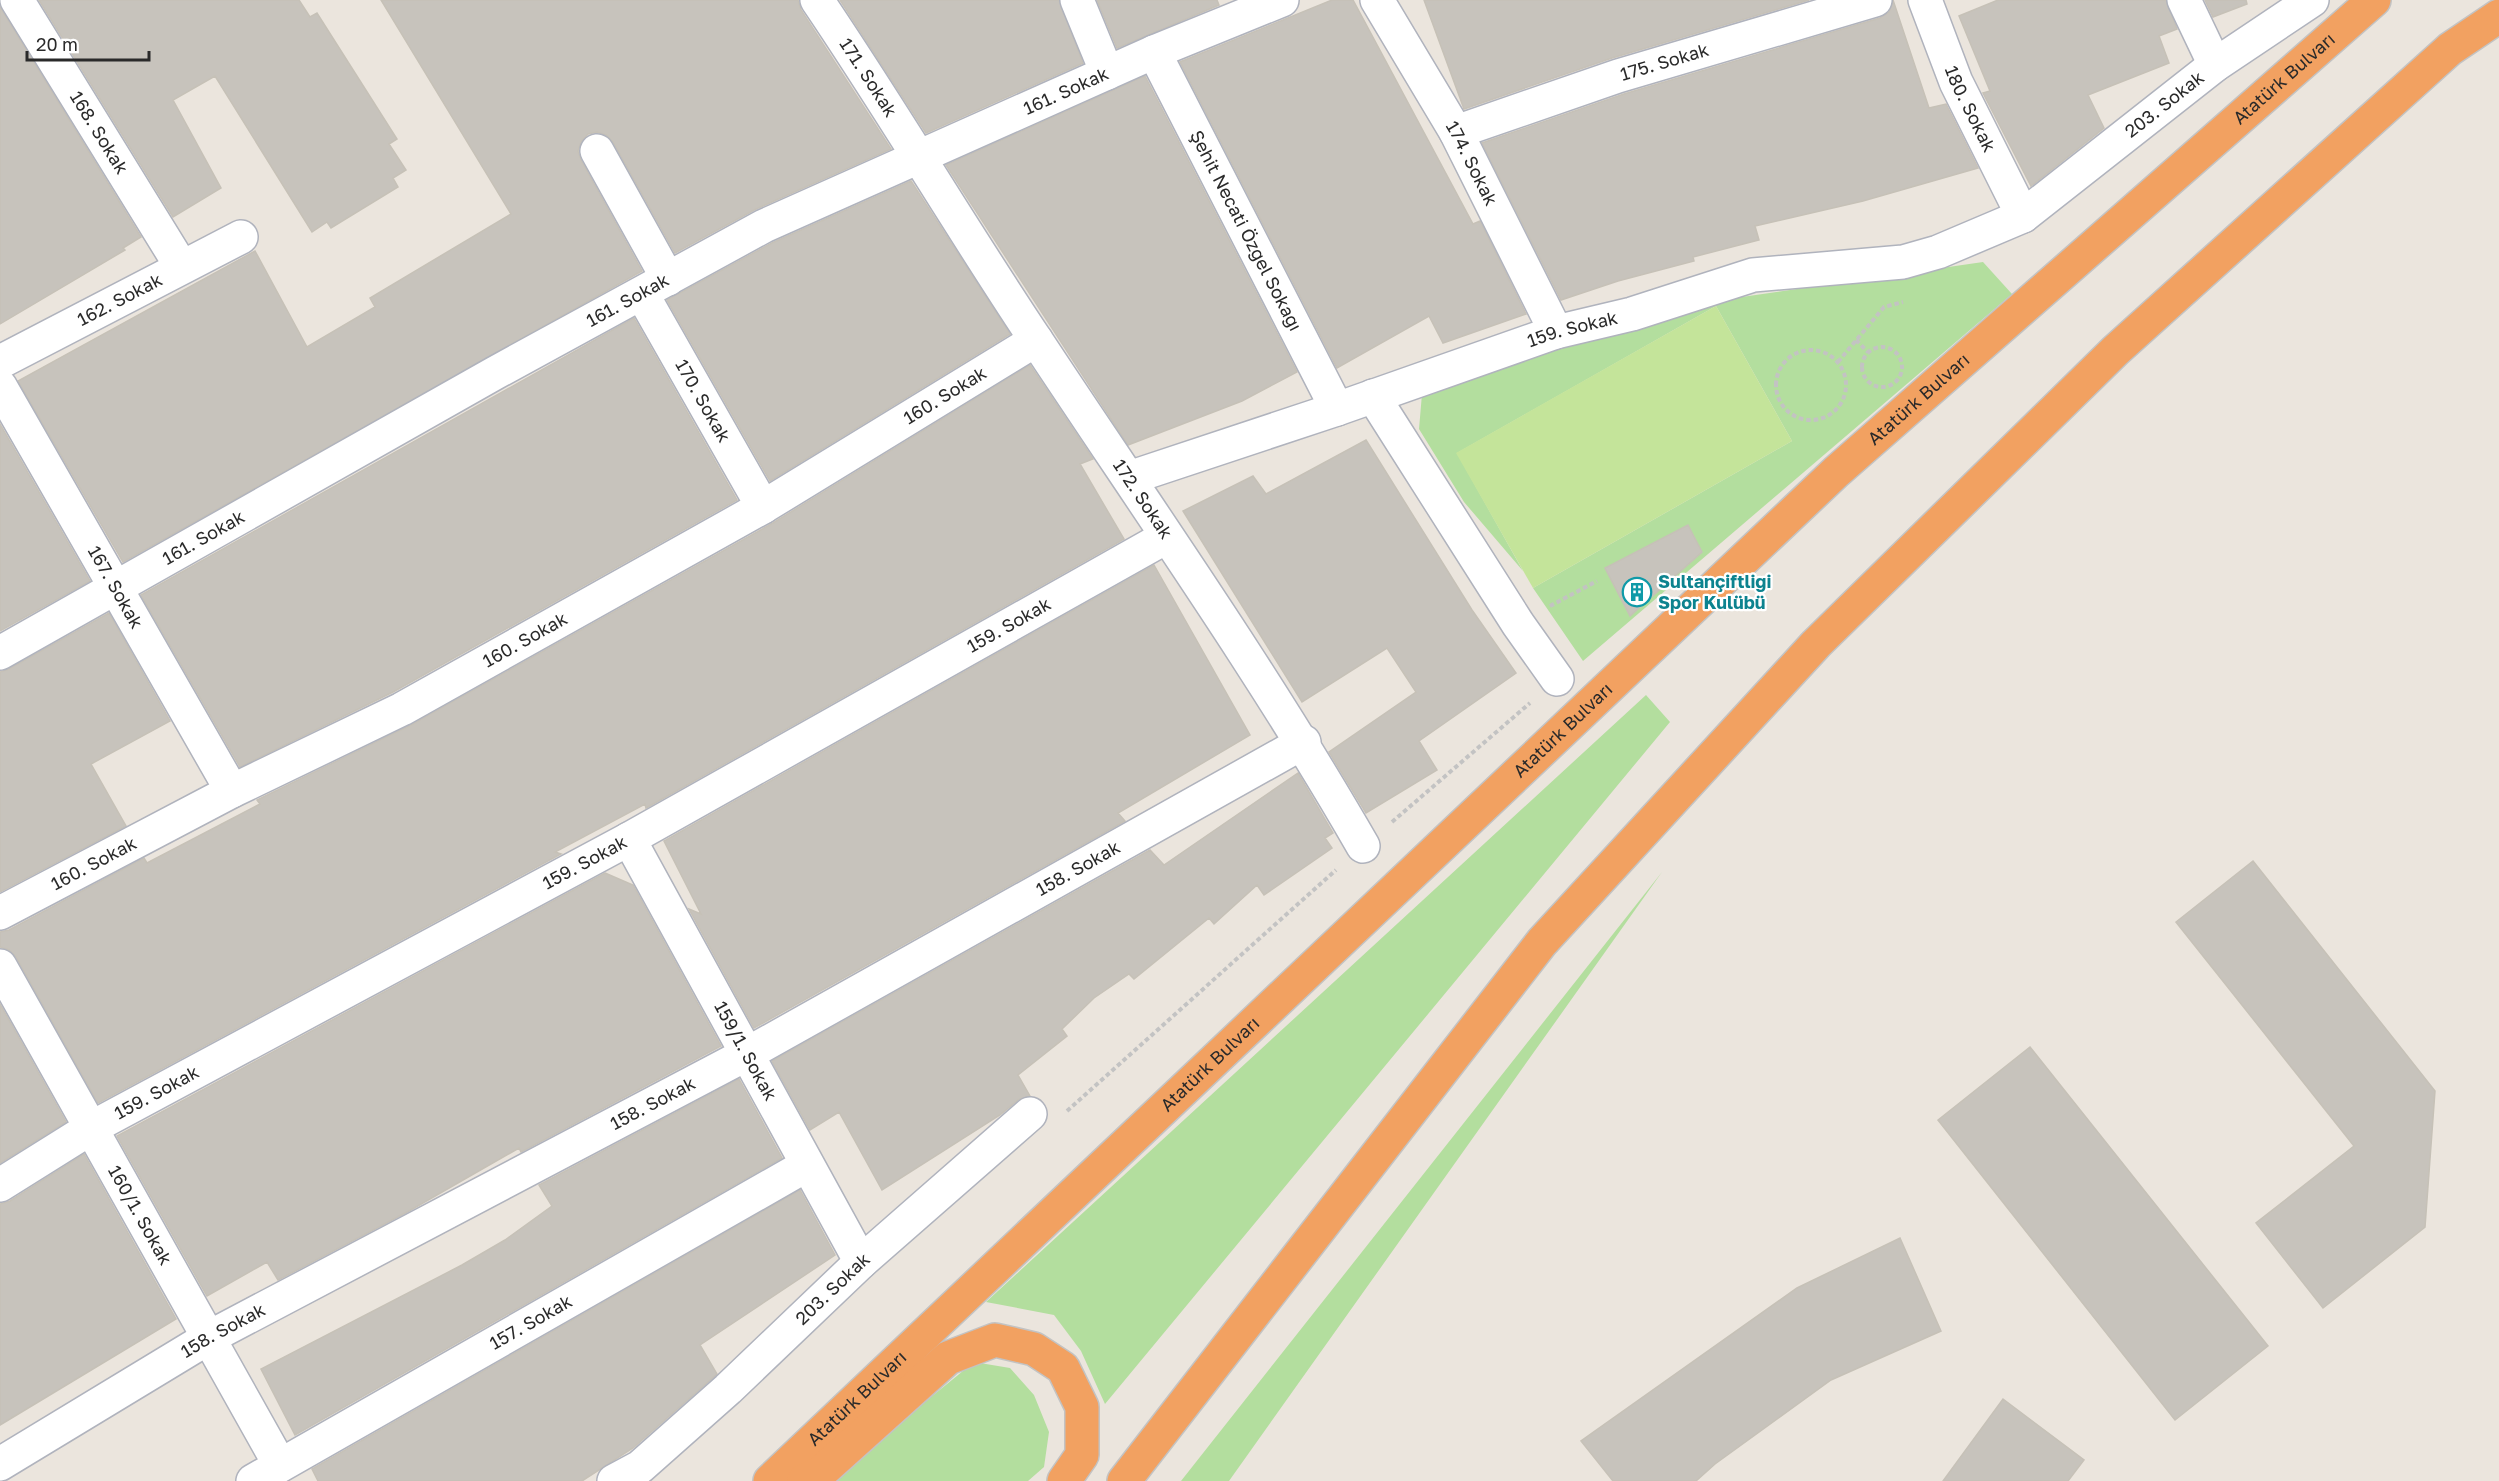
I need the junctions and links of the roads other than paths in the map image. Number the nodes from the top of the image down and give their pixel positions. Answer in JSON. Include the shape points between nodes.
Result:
{"nodes":[{"id":1,"x":17,"y":0,"type":"edge"},
{"id":2,"x":817,"y":0,"type":"edge"},
{"id":3,"x":1077,"y":0,"type":"edge"},
{"id":4,"x":1282,"y":0,"type":"edge"},
{"id":5,"x":1377,"y":0,"type":"edge"},
{"id":6,"x":1875,"y":0,"type":"edge"},
{"id":7,"x":1925,"y":0,"type":"edge"},
{"id":8,"x":2184,"y":0,"type":"edge"},
{"id":9,"x":2312,"y":0,"type":"edge"},
{"id":10,"x":2374,"y":0,"type":"edge"},
{"id":11,"x":2499,"y":16,"type":"edge"},
{"id":12,"x":1154,"y":52,"type":"junction"},
{"id":13,"x":2215,"y":65,"type":"junction"},
{"id":14,"x":1107,"y":73,"type":"junction"},
{"id":15,"x":1456,"y":132,"type":"junction"},
{"id":16,"x":597,"y":151,"type":"dead end"},
{"id":17,"x":917,"y":156,"type":"junction"},
{"id":18,"x":2023,"y":216,"type":"junction"},
{"id":19,"x":241,"y":237,"type":"dead end"},
{"id":20,"x":181,"y":266,"type":"junction"},
{"id":21,"x":655,"y":287,"type":"junction"},
{"id":22,"x":1556,"y":332,"type":"junction"},
{"id":23,"x":1036,"y":340,"type":"junction"},
{"id":24,"x":0,"y":362,"type":"edge"},
{"id":25,"x":0,"y":386,"type":"edge"},
{"id":26,"x":1373,"y":396,"type":"junction"},
{"id":27,"x":1337,"y":409,"type":"junction"},
{"id":28,"x":1129,"y":478,"type":"junction"},
{"id":29,"x":763,"y":507,"type":"junction"},
{"id":30,"x":1166,"y":537,"type":"junction"},
{"id":31,"x":114,"y":589,"type":"junction"},
{"id":32,"x":0,"y":653,"type":"edge"},
{"id":33,"x":1557,"y":679,"type":"road end"},
{"id":34,"x":1304,"y":742,"type":"junction"},
{"id":35,"x":232,"y":791,"type":"junction"},
{"id":36,"x":629,"y":839,"type":"junction"},
{"id":37,"x":1363,"y":846,"type":"road end"},
{"id":38,"x":0,"y":914,"type":"edge"},
{"id":39,"x":0,"y":966,"type":"edge"},
{"id":40,"x":747,"y":1054,"type":"junction"},
{"id":41,"x":1044,"y":1116,"type":"road end"},
{"id":42,"x":91,"y":1128,"type":"junction"},
{"id":43,"x":807,"y":1165,"type":"junction"},
{"id":44,"x":0,"y":1185,"type":"edge"},
{"id":45,"x":861,"y":1262,"type":"junction"},
{"id":46,"x":208,"y":1338,"type":"junction"},
{"id":47,"x":0,"y":1464,"type":"edge"},
{"id":48,"x":267,"y":1473,"type":"edge"},
{"id":49,"x":627,"y":1474,"type":"edge"},
{"id":50,"x":770,"y":1481,"type":"edge"},
{"id":51,"x":804,"y":1481,"type":"edge"},
{"id":52,"x":1064,"y":1481,"type":"edge"},
{"id":53,"x":1124,"y":1481,"type":"edge"}],
"edges":[{"from":1,"to":20,"type":"street","name":"168. Sokak"},
{"from":2,"to":17,"type":"street","name":"171. Sokak","via":[[886,101]]},
{"from":3,"to":14,"type":"street"},
{"from":4,"to":12,"type":"street","name":"161. Sokak"},
{"from":5,"to":15,"type":"street","name":"174. Sokak"},
{"from":6,"to":15,"type":"street","name":"175. Sokak","via":[[1618,76]]},
{"from":7,"to":18,"type":"street","name":"180. Sokak","via":[[1956,82]]},
{"from":8,"to":13,"type":"street"},
{"from":9,"to":13,"type":"street","name":"203. Sokak"},
{"from":10,"to":50,"type":"highway","name":"Atatürk Bulvarı","via":[[1836,472]]},
{"from":11,"to":53,"type":"highway","via":[[2450,49],[2115,351],[1815,644],[1542,942]]},
{"from":12,"to":14,"type":"street","name":"161. Sokak"},
{"from":12,"to":27,"type":"street","name":"Şehit Necati Özgel Sokağı"},
{"from":13,"to":18,"type":"street","name":"203. Sokak"},
{"from":14,"to":17,"type":"street","name":"161. Sokak"},
{"from":15,"to":22,"type":"street","name":"174. Sokak"},
{"from":16,"to":21,"type":"street","name":"170. Sokak"},
{"from":17,"to":21,"type":"street","name":"161. Sokak","via":[[764,226]]},
{"from":17,"to":23,"type":"street","name":"172. Sokak"},
{"from":18,"to":22,"type":"street","name":"159. Sokak","via":[[1938,252],[1903,262],[1753,275],[1632,314]]},
{"from":19,"to":20,"type":"street","name":"162. Sokak"},
{"from":20,"to":24,"type":"street","name":"162. Sokak"},
{"from":21,"to":29,"type":"street","name":"170. Sokak"},
{"from":21,"to":31,"type":"street","name":"161. Sokak","via":[[484,379]]},
{"from":22,"to":26,"type":"street","name":"159. Sokak"},
{"from":23,"to":28,"type":"street","name":"172. Sokak"},
{"from":23,"to":29,"type":"street","name":"160. Sokak"},
{"from":25,"to":31,"type":"street","name":"167. Sokak"},
{"from":26,"to":27,"type":"street","name":"159. Sokak"},
{"from":26,"to":33,"type":"street"},
{"from":27,"to":28,"type":"street","name":"159. Sokak"},
{"from":28,"to":30,"type":"street","name":"172. Sokak"},
{"from":29,"to":35,"type":"street","name":"160. Sokak","via":[[402,709]]},
{"from":30,"to":34,"type":"street","name":"172. Sokak"},
{"from":30,"to":36,"type":"street","name":"159. Sokak"},
{"from":31,"to":32,"type":"street","name":"161. Sokak"},
{"from":31,"to":35,"type":"street","name":"167. Sokak"},
{"from":34,"to":37,"type":"street","name":"172. Sokak"},
{"from":34,"to":40,"type":"street","name":"158. Sokak"},
{"from":35,"to":38,"type":"street","name":"160. Sokak"},
{"from":36,"to":40,"type":"street","name":"159/1. Sokak"},
{"from":36,"to":42,"type":"street","name":"159. Sokak"},
{"from":39,"to":42,"type":"street","name":"160/1. Sokak"},
{"from":40,"to":43,"type":"street","name":"159/1. Sokak"},
{"from":40,"to":46,"type":"street","name":"158. Sokak"},
{"from":41,"to":45,"type":"street","name":"203. Sokak"},
{"from":42,"to":44,"type":"street","name":"159. Sokak"},
{"from":42,"to":46,"type":"street","name":"160/1. Sokak"},
{"from":43,"to":45,"type":"street","name":"159/1. Sokak"},
{"from":43,"to":48,"type":"street","name":"157. Sokak"},
{"from":45,"to":49,"type":"street","name":"203. Sokak","via":[[728,1389]]},
{"from":46,"to":47,"type":"street","name":"158. Sokak"},
{"from":46,"to":48,"type":"street","name":"160/1. Sokak"},
{"from":51,"to":52,"type":"highway","via":[[820,1473],[948,1358],[995,1340],[1034,1349],[1064,1368],[1082,1407],[1082,1455]]}]}
